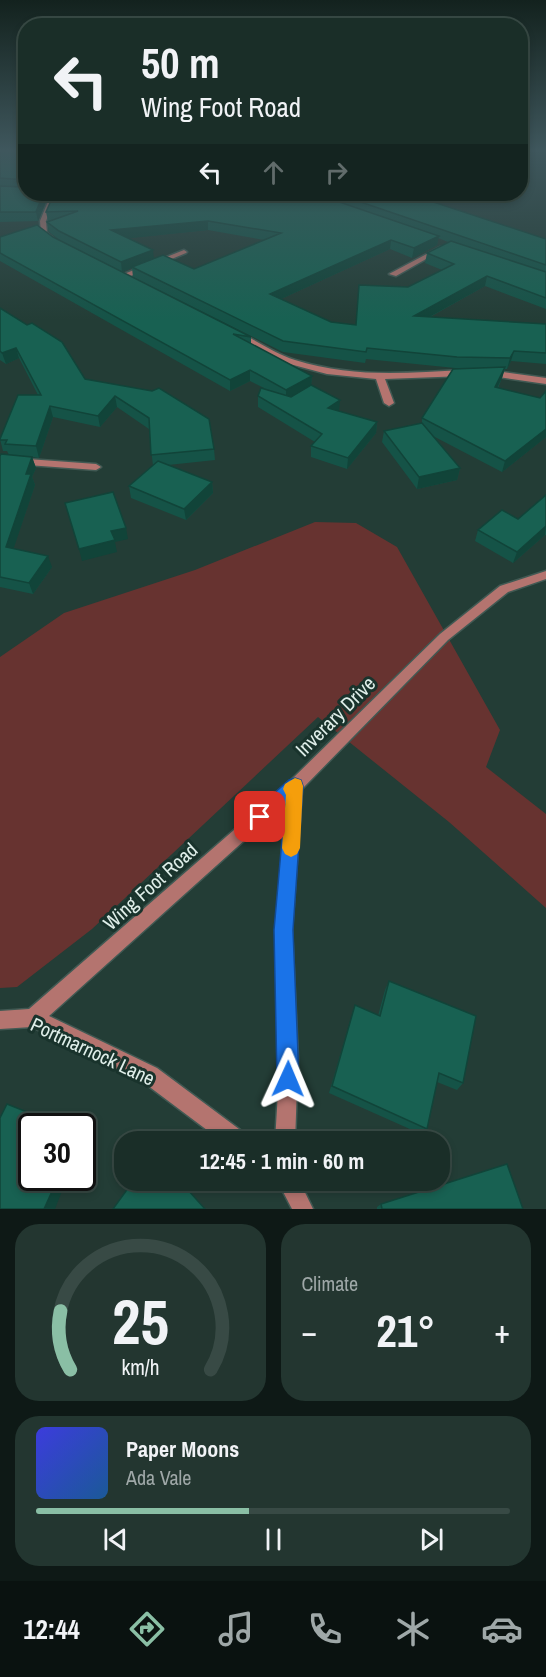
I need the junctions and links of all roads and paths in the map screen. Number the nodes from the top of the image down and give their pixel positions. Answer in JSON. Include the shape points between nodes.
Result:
{"nodes":[{"id":1,"x":48,"y":207,"type":"edge"},
{"id":2,"x":438,"y":241,"type":"edge"},
{"id":3,"x":58,"y":244,"type":"edge"},
{"id":4,"x":184,"y":252,"type":"dead end"},
{"id":5,"x":114,"y":272,"type":"edge"},
{"id":6,"x":393,"y":274,"type":"dead end"},
{"id":7,"x":123,"y":276,"type":"junction"},
{"id":8,"x":133,"y":282,"type":"edge"},
{"id":9,"x":226,"y":329,"type":"edge"},
{"id":10,"x":380,"y":377,"type":"junction"},
{"id":11,"x":546,"y":381,"type":"edge"},
{"id":12,"x":389,"y":403,"type":"dead end"},
{"id":13,"x":0,"y":460,"type":"edge"},
{"id":14,"x":96,"y":467,"type":"dead end"},
{"id":15,"x":546,"y":575,"type":"edge"},
{"id":16,"x":295,"y":786,"type":"junction"},
{"id":17,"x":33,"y":1018,"type":"junction"},
{"id":18,"x":0,"y":1020,"type":"edge"},
{"id":19,"x":225,"y":1131,"type":"edge"},
{"id":20,"x":286,"y":1131,"type":"edge"},
{"id":21,"x":293,"y":1191,"type":"edge"},
{"id":22,"x":303,"y":1209,"type":"edge"}],
"edges":[{"from":1,"to":3,"type":"street","via":[[42,221],[44,234]]},
{"from":2,"to":6,"type":"street","via":[[449,244]]},
{"from":4,"to":7,"type":"street"},
{"from":5,"to":7,"type":"street"},
{"from":7,"to":8,"type":"street"},
{"from":9,"to":10,"type":"street","via":[[289,361],[327,371]]},
{"from":10,"to":11,"type":"street","via":[[503,373]]},
{"from":10,"to":12,"type":"street"},
{"from":13,"to":14,"type":"street"},
{"from":15,"to":16,"type":"street","name":"Inverary Drive","via":[[504,589],[444,638]]},
{"from":16,"to":17,"type":"street","name":"Wing Foot Road"},
{"from":16,"to":20,"type":"street","via":[[284,930],[289,1058]]},
{"from":17,"to":18,"type":"street","name":"Portmarnock Lane"},
{"from":17,"to":19,"type":"street","name":"Portmarnock Lane","via":[[150,1075]]},
{"from":21,"to":22,"type":"street"}]}
